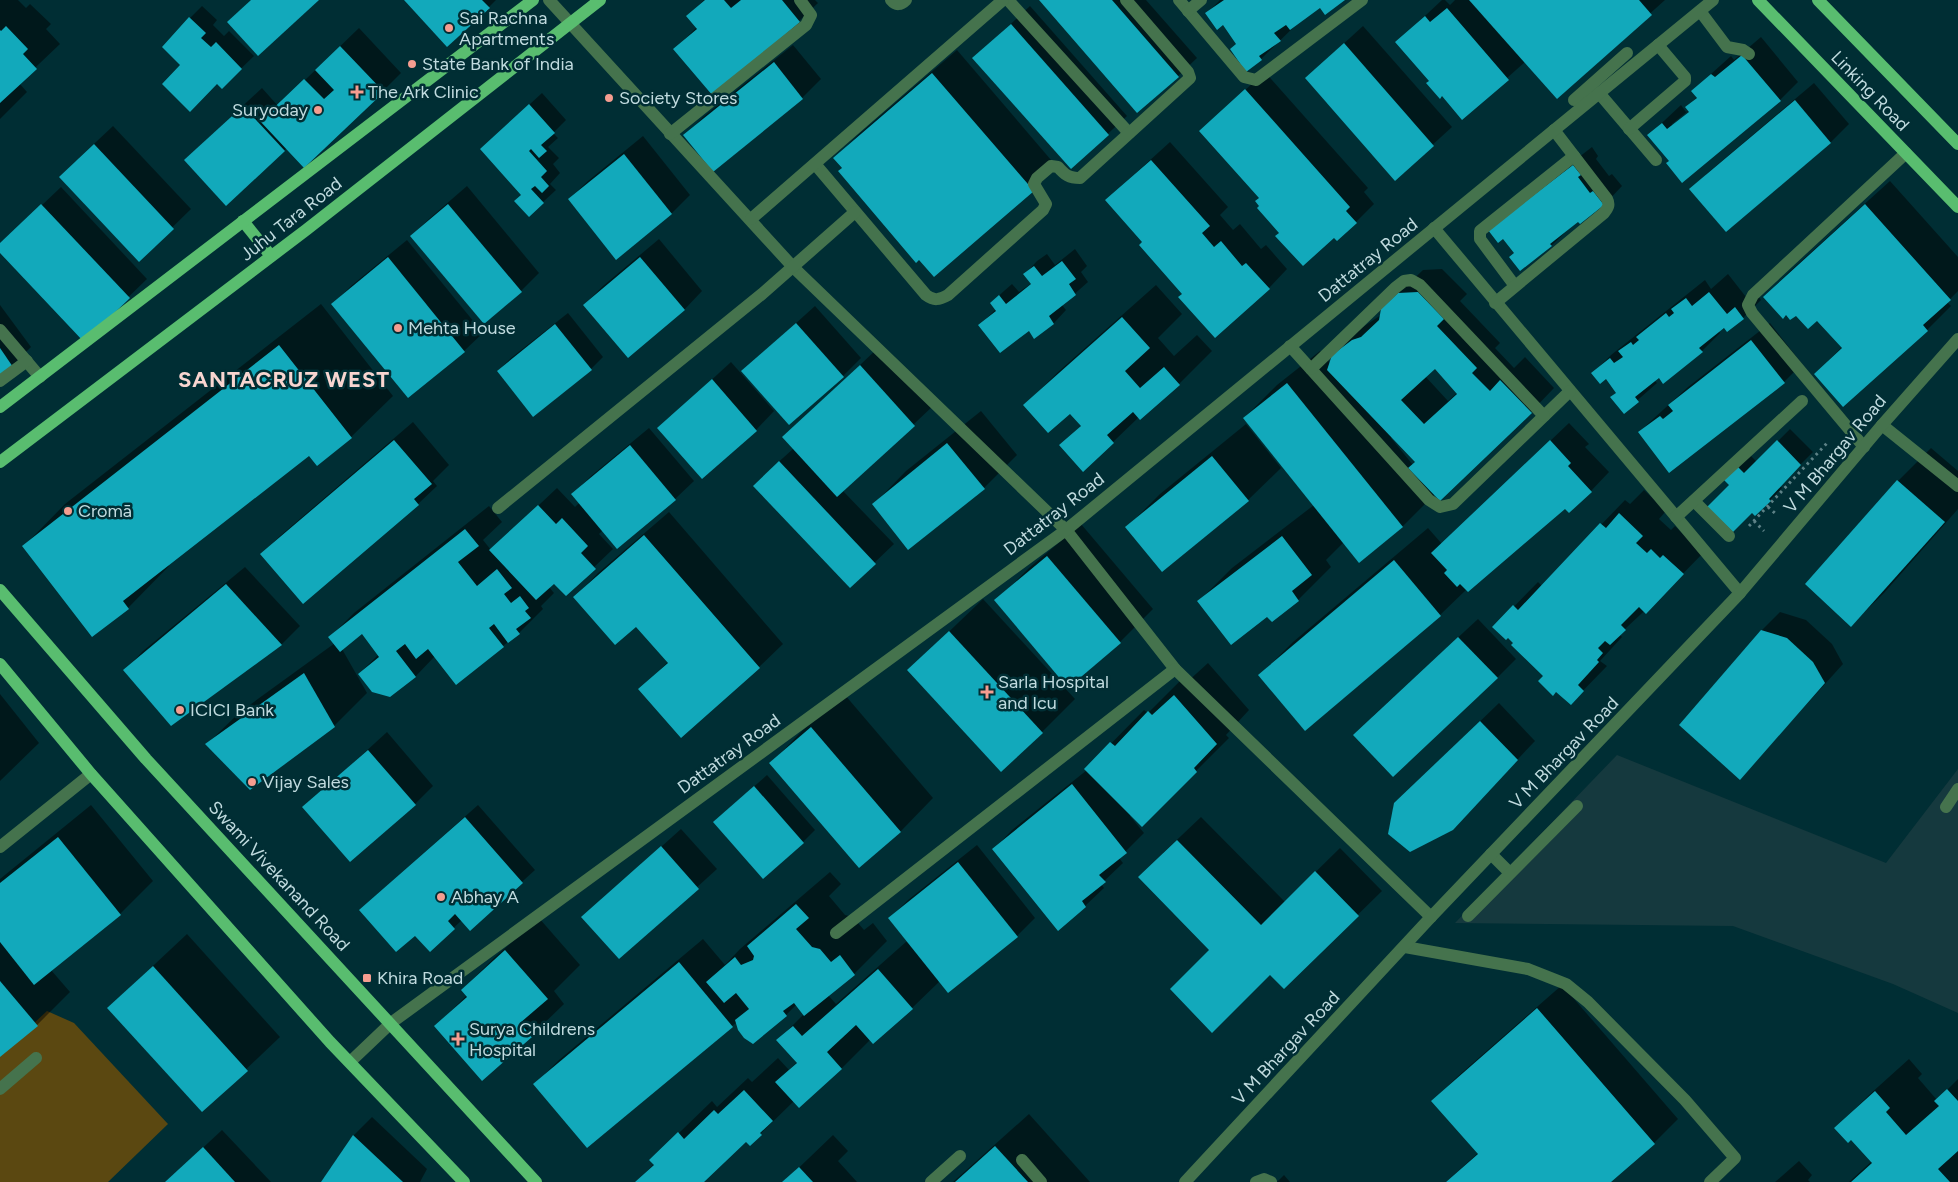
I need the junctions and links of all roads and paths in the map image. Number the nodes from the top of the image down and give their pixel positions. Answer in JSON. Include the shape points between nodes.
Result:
{"nodes":[{"id":1,"x":532,"y":0,"type":"edge"},
{"id":2,"x":549,"y":0,"type":"edge"},
{"id":3,"x":600,"y":0,"type":"edge"},
{"id":4,"x":800,"y":0,"type":"edge"},
{"id":5,"x":891,"y":0,"type":"edge"},
{"id":6,"x":906,"y":0,"type":"edge"},
{"id":7,"x":1004,"y":0,"type":"edge"},
{"id":8,"x":1008,"y":0,"type":"edge"},
{"id":9,"x":1126,"y":0,"type":"edge"},
{"id":10,"x":1179,"y":0,"type":"edge"},
{"id":11,"x":1202,"y":0,"type":"edge"},
{"id":12,"x":1362,"y":0,"type":"edge"},
{"id":13,"x":1713,"y":0,"type":"edge"},
{"id":14,"x":1758,"y":0,"type":"edge"},
{"id":15,"x":1818,"y":0,"type":"edge"},
{"id":16,"x":1188,"y":11,"type":"junction"},
{"id":17,"x":1700,"y":11,"type":"junction"},
{"id":18,"x":569,"y":23,"type":"junction"},
{"id":19,"x":1658,"y":45,"type":"junction"},
{"id":20,"x":1627,"y":53,"type":"dead end"},
{"id":21,"x":1749,"y":54,"type":"dead end"},
{"id":22,"x":1600,"y":93,"type":"junction"},
{"id":23,"x":1574,"y":100,"type":"junction"},
{"id":24,"x":1629,"y":129,"type":"junction"},
{"id":25,"x":1554,"y":130,"type":"junction"},
{"id":26,"x":1129,"y":133,"type":"junction"},
{"id":27,"x":670,"y":134,"type":"junction"},
{"id":28,"x":1958,"y":144,"type":"edge"},
{"id":29,"x":1906,"y":153,"type":"junction"},
{"id":30,"x":1574,"y":156,"type":"junction"},
{"id":31,"x":1656,"y":160,"type":"dead end"},
{"id":32,"x":815,"y":164,"type":"junction"},
{"id":33,"x":1958,"y":207,"type":"edge"},
{"id":34,"x":855,"y":212,"type":"junction"},
{"id":35,"x":751,"y":219,"type":"junction"},
{"id":36,"x":243,"y":221,"type":"junction"},
{"id":37,"x":1434,"y":228,"type":"junction"},
{"id":38,"x":271,"y":256,"type":"junction"},
{"id":39,"x":793,"y":267,"type":"junction"},
{"id":40,"x":1516,"y":286,"type":"junction"},
{"id":41,"x":1495,"y":303,"type":"junction"},
{"id":42,"x":0,"y":330,"type":"edge"},
{"id":43,"x":1958,"y":339,"type":"edge"},
{"id":44,"x":1290,"y":346,"type":"junction"},
{"id":45,"x":27,"y":361,"type":"junction"},
{"id":46,"x":1311,"y":369,"type":"junction"},
{"id":47,"x":40,"y":377,"type":"junction"},
{"id":48,"x":0,"y":381,"type":"edge"},
{"id":49,"x":1570,"y":391,"type":"junction"},
{"id":50,"x":1802,"y":401,"type":"dead end"},
{"id":51,"x":0,"y":407,"type":"edge"},
{"id":52,"x":1544,"y":416,"type":"junction"},
{"id":53,"x":1882,"y":425,"type":"junction"},
{"id":54,"x":1830,"y":441,"type":"dead end"},
{"id":55,"x":1864,"y":446,"type":"junction"},
{"id":56,"x":0,"y":462,"type":"edge"},
{"id":57,"x":1958,"y":486,"type":"edge"},
{"id":58,"x":1694,"y":501,"type":"junction"},
{"id":59,"x":498,"y":508,"type":"dead end"},
{"id":60,"x":1676,"y":517,"type":"junction"},
{"id":61,"x":1066,"y":530,"type":"junction"},
{"id":62,"x":1729,"y":536,"type":"joint"},
{"id":63,"x":0,"y":590,"type":"edge"},
{"id":64,"x":1740,"y":593,"type":"junction"},
{"id":65,"x":0,"y":664,"type":"edge"},
{"id":66,"x":1175,"y":669,"type":"junction"},
{"id":67,"x":91,"y":774,"type":"junction"},
{"id":68,"x":1958,"y":790,"type":"edge"},
{"id":69,"x":1577,"y":806,"type":"dead end"},
{"id":70,"x":1946,"y":806,"type":"dead end"},
{"id":71,"x":0,"y":847,"type":"edge"},
{"id":72,"x":1491,"y":854,"type":"junction"},
{"id":73,"x":1510,"y":873,"type":"junction"},
{"id":74,"x":1468,"y":916,"type":"dead end"},
{"id":75,"x":1431,"y":917,"type":"junction"},
{"id":76,"x":836,"y":933,"type":"dead end"},
{"id":77,"x":1405,"y":947,"type":"junction"},
{"id":78,"x":391,"y":1023,"type":"junction"},
{"id":79,"x":36,"y":1058,"type":"dead end"},
{"id":80,"x":350,"y":1062,"type":"junction"},
{"id":81,"x":0,"y":1089,"type":"edge"},
{"id":82,"x":960,"y":1156,"type":"dead end"},
{"id":83,"x":1022,"y":1160,"type":"dead end"},
{"id":84,"x":464,"y":1182,"type":"edge"},
{"id":85,"x":536,"y":1182,"type":"edge"},
{"id":86,"x":931,"y":1182,"type":"edge"},
{"id":87,"x":1041,"y":1182,"type":"edge"},
{"id":88,"x":1185,"y":1182,"type":"edge"},
{"id":89,"x":1256,"y":1182,"type":"edge"},
{"id":90,"x":1271,"y":1182,"type":"edge"},
{"id":91,"x":1710,"y":1182,"type":"edge"}],
"edges":[{"from":1,"to":36,"type":"main road","name":"Juhu Tara Road"},
{"from":2,"to":18,"type":"street"},
{"from":3,"to":18,"type":"main road","name":"Juhu Tara Road"},
{"from":4,"to":27,"type":"street","via":[[811,16],[806,25]]},
{"from":5,"to":6,"type":"street","via":[[900,4]]},
{"from":7,"to":32,"type":"street"},
{"from":8,"to":26,"type":"street"},
{"from":9,"to":26,"type":"street","via":[[1190,75],[1188,81]]},
{"from":10,"to":16,"type":"street"},
{"from":11,"to":16,"type":"street"},
{"from":12,"to":16,"type":"street","via":[[1256,80],[1244,77]]},
{"from":13,"to":17,"type":"street","name":"Dattatray Road"},
{"from":14,"to":29,"type":"main road","name":"Linking Road"},
{"from":15,"to":28,"type":"main road","name":"Linking Road"},
{"from":17,"to":19,"type":"street","name":"Dattatray Road"},
{"from":17,"to":21,"type":"street","via":[[1728,46]]},
{"from":18,"to":27,"type":"street"},
{"from":18,"to":38,"type":"main road","name":"Juhu Tara Road"},
{"from":19,"to":22,"type":"street","name":"Dattatray Road"},
{"from":19,"to":24,"type":"street","via":[[1685,81]]},
{"from":20,"to":23,"type":"street"},
{"from":22,"to":23,"type":"street","name":"Dattatray Road"},
{"from":22,"to":24,"type":"street"},
{"from":23,"to":25,"type":"street","name":"Dattatray Road"},
{"from":24,"to":31,"type":"street"},
{"from":25,"to":30,"type":"street"},
{"from":25,"to":37,"type":"street","name":"Dattatray Road"},
{"from":26,"to":34,"type":"street","via":[[1080,178],[1071,178],[1058,167],[1051,166],[1037,178],[1034,184],[1046,204],[1043,210],[940,300],[926,295]]},
{"from":27,"to":35,"type":"street"},
{"from":29,"to":33,"type":"main road","name":"Linking Road"},
{"from":29,"to":55,"type":"street","via":[[1753,295],[1748,305]]},
{"from":30,"to":40,"type":"street","via":[[1607,199],[1608,208]]},
{"from":30,"to":40,"type":"street","via":[[1480,231],[1480,238]]},
{"from":32,"to":34,"type":"street"},
{"from":32,"to":35,"type":"street"},
{"from":34,"to":39,"type":"street"},
{"from":35,"to":39,"type":"street"},
{"from":36,"to":38,"type":"main road"},
{"from":36,"to":47,"type":"main road","name":"Juhu Tara Road"},
{"from":37,"to":41,"type":"street"},
{"from":37,"to":44,"type":"street","name":"Dattatray Road"},
{"from":38,"to":56,"type":"main road","name":"Juhu Tara Road"},
{"from":39,"to":59,"type":"street"},
{"from":39,"to":61,"type":"street"},
{"from":40,"to":41,"type":"street"},
{"from":41,"to":49,"type":"street"},
{"from":42,"to":45,"type":"street"},
{"from":43,"to":53,"type":"street","name":"V M Bhargav Road"},
{"from":44,"to":46,"type":"street"},
{"from":44,"to":61,"type":"street","name":"Dattatray Road"},
{"from":45,"to":47,"type":"street"},
{"from":45,"to":48,"type":"street"},
{"from":46,"to":52,"type":"street","via":[[1395,288],[1411,280],[1420,285]]},
{"from":46,"to":52,"type":"street","via":[[1429,500],[1440,507],[1453,504]]},
{"from":47,"to":51,"type":"main road","name":"Juhu Tara Road"},
{"from":49,"to":52,"type":"street"},
{"from":49,"to":60,"type":"street"},
{"from":50,"to":58,"type":"street"},
{"from":53,"to":55,"type":"street","name":"V M Bhargav Road"},
{"from":53,"to":57,"type":"street"},
{"from":54,"to":62,"type":"path","via":[[1743,532],[1737,537]]},
{"from":55,"to":64,"type":"street","name":"V M Bhargav Road"},
{"from":58,"to":60,"type":"street"},
{"from":58,"to":62,"type":"street"},
{"from":60,"to":64,"type":"street"},
{"from":61,"to":66,"type":"street"},
{"from":61,"to":78,"type":"street","name":"Dattatray Road"},
{"from":63,"to":78,"type":"main road","name":"Swami Vivekanand Road","via":[[146,760]]},
{"from":64,"to":72,"type":"street","name":"V M Bhargav Road"},
{"from":65,"to":67,"type":"main road"},
{"from":66,"to":75,"type":"street"},
{"from":66,"to":76,"type":"street"},
{"from":67,"to":71,"type":"street"},
{"from":67,"to":80,"type":"main road"},
{"from":68,"to":70,"type":"street"},
{"from":69,"to":73,"type":"street"},
{"from":72,"to":73,"type":"street"},
{"from":72,"to":75,"type":"street","name":"V M Bhargav Road"},
{"from":73,"to":74,"type":"street"},
{"from":75,"to":77,"type":"street","name":"V M Bhargav Road"},
{"from":77,"to":88,"type":"street","name":"V M Bhargav Road"},
{"from":77,"to":91,"type":"street","via":[[1528,969],[1566,984],[1678,1093],[1735,1158]]},
{"from":78,"to":80,"type":"street","name":"Dattatray Road"},
{"from":78,"to":85,"type":"main road","name":"Swami Vivekanand Road"},
{"from":79,"to":81,"type":"street"},
{"from":80,"to":84,"type":"main road"},
{"from":82,"to":86,"type":"street"},
{"from":83,"to":87,"type":"street"},
{"from":89,"to":90,"type":"street","via":[[1264,1179]]}]}
